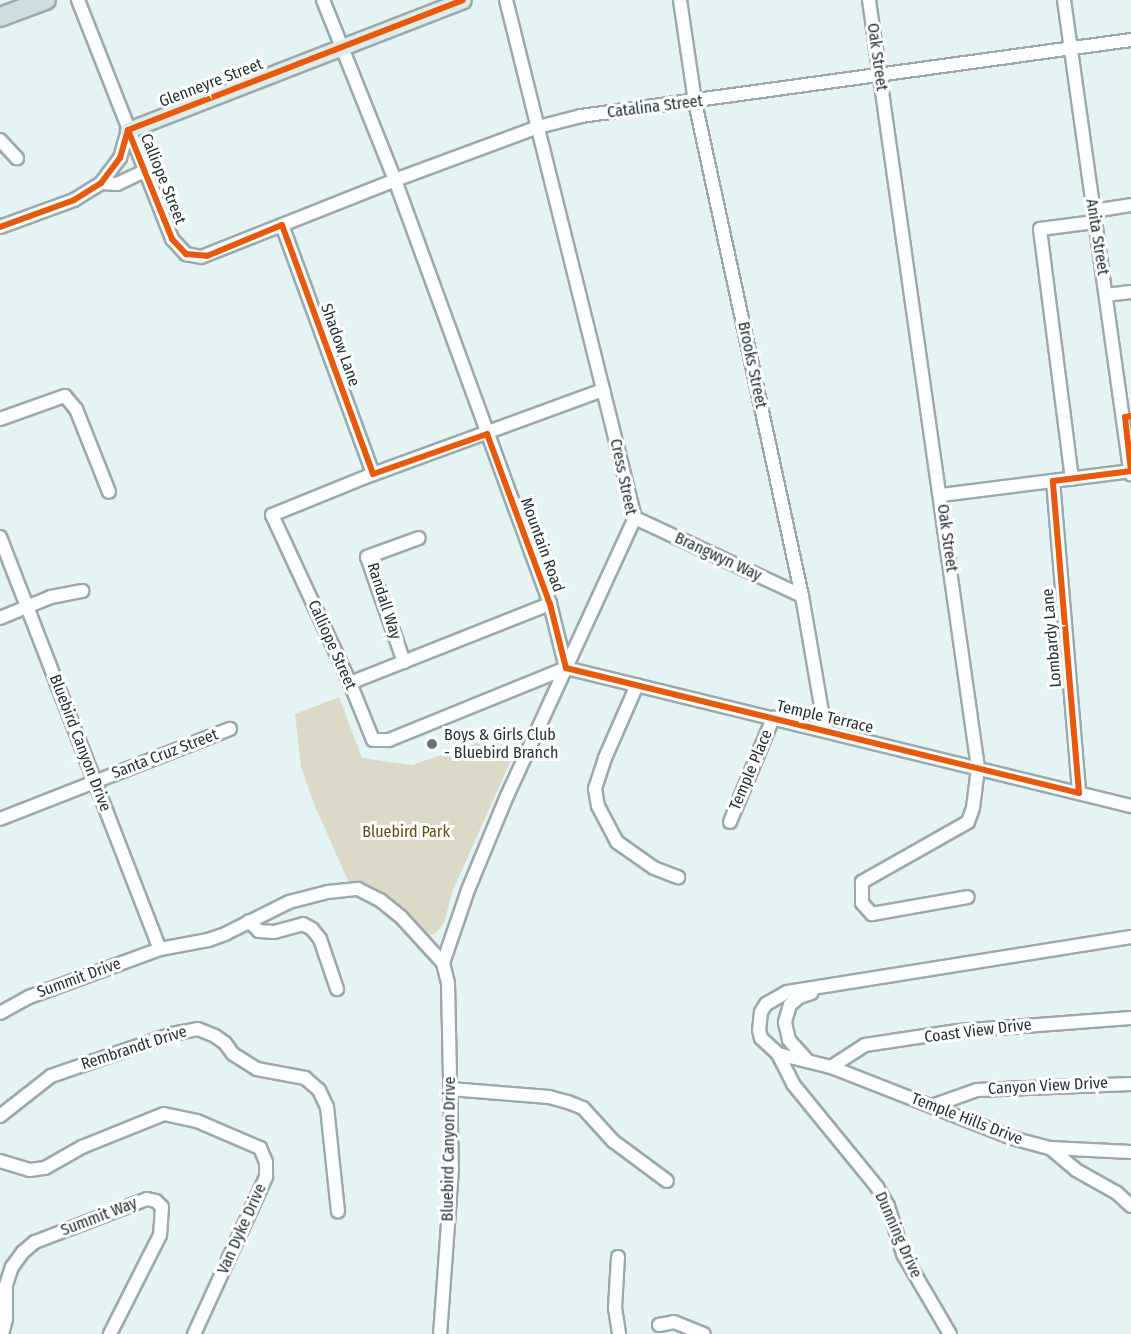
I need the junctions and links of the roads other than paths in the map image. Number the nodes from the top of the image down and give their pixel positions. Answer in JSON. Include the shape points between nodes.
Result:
{"nodes":[{"id":1,"x":46,"y":0,"type":"edge"},
{"id":2,"x":78,"y":0,"type":"edge"},
{"id":3,"x":322,"y":0,"type":"edge"},
{"id":4,"x":463,"y":0,"type":"edge"},
{"id":5,"x":506,"y":0,"type":"edge"},
{"id":6,"x":680,"y":0,"type":"edge"},
{"id":7,"x":869,"y":0,"type":"edge"},
{"id":8,"x":1064,"y":0,"type":"edge"},
{"id":9,"x":0,"y":17,"type":"edge"},
{"id":10,"x":1131,"y":40,"type":"edge"},
{"id":11,"x":341,"y":46,"type":"junction"},
{"id":12,"x":1071,"y":49,"type":"junction"},
{"id":13,"x":880,"y":76,"type":"junction"},
{"id":14,"x":695,"y":102,"type":"junction"},
{"id":15,"x":538,"y":127,"type":"junction"},
{"id":16,"x":128,"y":130,"type":"junction"},
{"id":17,"x":0,"y":140,"type":"edge"},
{"id":18,"x":17,"y":158,"type":"dead end"},
{"id":19,"x":144,"y":171,"type":"junction"},
{"id":20,"x":394,"y":180,"type":"junction"},
{"id":21,"x":101,"y":183,"type":"junction"},
{"id":22,"x":1131,"y":206,"type":"edge"},
{"id":23,"x":1094,"y":216,"type":"junction"},
{"id":24,"x":282,"y":225,"type":"junction"},
{"id":25,"x":0,"y":227,"type":"edge"},
{"id":26,"x":201,"y":257,"type":"joint"},
{"id":27,"x":1131,"y":292,"type":"edge"},
{"id":28,"x":1106,"y":295,"type":"junction"},
{"id":29,"x":603,"y":390,"type":"junction"},
{"id":30,"x":1128,"y":416,"type":"edge"},
{"id":31,"x":0,"y":419,"type":"edge"},
{"id":32,"x":487,"y":435,"type":"junction"},
{"id":33,"x":1131,"y":472,"type":"edge"},
{"id":34,"x":373,"y":474,"type":"junction"},
{"id":35,"x":1072,"y":479,"type":"junction"},
{"id":36,"x":1053,"y":481,"type":"junction"},
{"id":37,"x":109,"y":492,"type":"dead end"},
{"id":38,"x":941,"y":495,"type":"junction"},
{"id":39,"x":635,"y":518,"type":"junction"},
{"id":40,"x":0,"y":537,"type":"edge"},
{"id":41,"x":419,"y":538,"type":"dead end"},
{"id":42,"x":82,"y":591,"type":"dead end"},
{"id":43,"x":802,"y":596,"type":"junction"},
{"id":44,"x":550,"y":604,"type":"junction"},
{"id":45,"x":28,"y":606,"type":"junction"},
{"id":46,"x":0,"y":618,"type":"edge"},
{"id":47,"x":404,"y":662,"type":"junction"},
{"id":48,"x":566,"y":668,"type":"junction"},
{"id":49,"x":350,"y":683,"type":"junction"},
{"id":50,"x":637,"y":685,"type":"junction"},
{"id":51,"x":773,"y":718,"type":"junction"},
{"id":52,"x":230,"y":729,"type":"dead end"},
{"id":53,"x":825,"y":729,"type":"junction"},
{"id":54,"x":978,"y":768,"type":"junction"},
{"id":55,"x":95,"y":781,"type":"junction"},
{"id":56,"x":1079,"y":793,"type":"junction"},
{"id":57,"x":1131,"y":806,"type":"edge"},
{"id":58,"x":0,"y":819,"type":"edge"},
{"id":59,"x":729,"y":822,"type":"dead end"},
{"id":60,"x":678,"y":877,"type":"dead end"},
{"id":61,"x":968,"y":897,"type":"dead end"},
{"id":62,"x":249,"y":921,"type":"junction"},
{"id":63,"x":1131,"y":938,"type":"edge"},
{"id":64,"x":160,"y":949,"type":"junction"},
{"id":65,"x":443,"y":963,"type":"junction"},
{"id":66,"x":820,"y":988,"type":"junction"},
{"id":67,"x":337,"y":989,"type":"dead end"},
{"id":68,"x":0,"y":1013,"type":"edge"},
{"id":69,"x":1131,"y":1018,"type":"edge"},
{"id":70,"x":778,"y":1054,"type":"junction"},
{"id":71,"x":807,"y":1060,"type":"junction"},
{"id":72,"x":831,"y":1067,"type":"junction"},
{"id":73,"x":793,"y":1084,"type":"junction"},
{"id":74,"x":1131,"y":1084,"type":"edge"},
{"id":75,"x":450,"y":1089,"type":"junction"},
{"id":76,"x":932,"y":1106,"type":"junction"},
{"id":77,"x":0,"y":1116,"type":"edge"},
{"id":78,"x":1050,"y":1148,"type":"junction"},
{"id":79,"x":1131,"y":1152,"type":"edge"},
{"id":80,"x":0,"y":1161,"type":"edge"},
{"id":81,"x":667,"y":1181,"type":"dead end"},
{"id":82,"x":1131,"y":1206,"type":"edge"},
{"id":83,"x":338,"y":1211,"type":"dead end"},
{"id":84,"x":618,"y":1257,"type":"dead end"},
{"id":85,"x":659,"y":1325,"type":"dead end"},
{"id":86,"x":2,"y":1334,"type":"edge"},
{"id":87,"x":110,"y":1334,"type":"edge"},
{"id":88,"x":194,"y":1334,"type":"edge"},
{"id":89,"x":440,"y":1334,"type":"edge"},
{"id":90,"x":619,"y":1334,"type":"edge"},
{"id":91,"x":704,"y":1334,"type":"edge"},
{"id":92,"x":950,"y":1334,"type":"edge"}],
"edges":[{"from":1,"to":9,"type":"highway"},
{"from":2,"to":16,"type":"street","name":"Calliope Street"},
{"from":3,"to":11,"type":"street","name":"Mountain Road"},
{"from":4,"to":11,"type":"main road","name":"Glenneyre Street"},
{"from":5,"to":15,"type":"street","name":"Cress Street"},
{"from":6,"to":14,"type":"street","name":"Brooks Street"},
{"from":7,"to":13,"type":"street","name":"Oak Street"},
{"from":8,"to":12,"type":"street","name":"Anita Street"},
{"from":10,"to":12,"type":"street","name":"Catalina Street"},
{"from":11,"to":16,"type":"main road","name":"Glenneyre Street"},
{"from":11,"to":20,"type":"street","name":"Mountain Road"},
{"from":12,"to":13,"type":"street","name":"Catalina Street"},
{"from":12,"to":23,"type":"street","name":"Anita Street"},
{"from":13,"to":14,"type":"street","name":"Catalina Street"},
{"from":13,"to":38,"type":"street","name":"Oak Street"},
{"from":14,"to":15,"type":"street","name":"Catalina Street","via":[[593,114]]},
{"from":14,"to":43,"type":"street","name":"Brooks Street"},
{"from":15,"to":20,"type":"street","name":"Catalina Street"},
{"from":15,"to":29,"type":"street","name":"Cress Street"},
{"from":16,"to":19,"type":"street","name":"Calliope Street"},
{"from":16,"to":21,"type":"street","via":[[120,158]]},
{"from":17,"to":18,"type":"street"},
{"from":19,"to":21,"type":"street","via":[[117,184]]},
{"from":19,"to":26,"type":"street","name":"Calliope Street","via":[[175,244],[186,254]]},
{"from":20,"to":24,"type":"street","name":"Catalina Street"},
{"from":20,"to":32,"type":"street","name":"Mountain Road"},
{"from":21,"to":25,"type":"street","via":[[74,200]]},
{"from":22,"to":23,"type":"street"},
{"from":23,"to":28,"type":"street","name":"Anita Street"},
{"from":23,"to":35,"type":"street","via":[[1040,229]]},
{"from":24,"to":26,"type":"street","name":"Catalina Street"},
{"from":24,"to":34,"type":"street","name":"Shadow Lane"},
{"from":27,"to":28,"type":"street"},
{"from":28,"to":30,"type":"street","name":"Anita Street"},
{"from":29,"to":32,"type":"street"},
{"from":29,"to":39,"type":"street","name":"Cress Street"},
{"from":30,"to":33,"type":"street","name":"Anita Street"},
{"from":31,"to":37,"type":"street","via":[[65,396],[76,409]]},
{"from":32,"to":34,"type":"street"},
{"from":32,"to":44,"type":"street","name":"Mountain Road"},
{"from":33,"to":35,"type":"street"},
{"from":34,"to":49,"type":"street","name":"Calliope Street","via":[[272,516]]},
{"from":35,"to":36,"type":"street"},
{"from":36,"to":38,"type":"street"},
{"from":36,"to":56,"type":"street","name":"Lombardy Lane"},
{"from":38,"to":54,"type":"street","name":"Oak Street"},
{"from":39,"to":43,"type":"street","name":"Brangwyn Way"},
{"from":39,"to":48,"type":"street","name":"Cress Street"},
{"from":40,"to":45,"type":"street","name":"Bluebird Canyon Drive"},
{"from":41,"to":47,"type":"street","name":"Randall Way","via":[[367,557]]},
{"from":42,"to":45,"type":"street"},
{"from":43,"to":53,"type":"street","name":"Brooks Street"},
{"from":44,"to":47,"type":"street"},
{"from":44,"to":48,"type":"street","name":"Mountain Road"},
{"from":45,"to":46,"type":"street"},
{"from":45,"to":55,"type":"street","name":"Bluebird Canyon Drive"},
{"from":47,"to":49,"type":"street"},
{"from":48,"to":49,"type":"street","name":"Calliope Street","via":[[389,740],[377,740],[370,735]]},
{"from":48,"to":50,"type":"street","name":"Temple Terrace"},
{"from":48,"to":65,"type":"street","name":"Cress Street","via":[[472,880]]},
{"from":50,"to":51,"type":"street","name":"Temple Terrace"},
{"from":50,"to":60,"type":"street","via":[[595,789],[598,806],[617,842],[654,868]]},
{"from":51,"to":53,"type":"street","name":"Temple Terrace"},
{"from":51,"to":59,"type":"street","name":"Temple Place"},
{"from":52,"to":55,"type":"street","name":"Santa Cruz Street"},
{"from":53,"to":54,"type":"street","name":"Temple Terrace"},
{"from":54,"to":56,"type":"street","name":"Temple Terrace"},
{"from":54,"to":61,"type":"street","name":"Oak Street","via":[[968,822],[862,882],[862,903],[872,914]]},
{"from":55,"to":58,"type":"street","name":"Santa Cruz Street"},
{"from":55,"to":64,"type":"street","name":"Bluebird Canyon Drive"},
{"from":56,"to":57,"type":"street","name":"Temple Terrace"},
{"from":62,"to":64,"type":"street","name":"Summit Drive","via":[[208,940]]},
{"from":62,"to":65,"type":"street","name":"Summit Drive","via":[[289,902],[357,889],[380,900],[401,917]]},
{"from":62,"to":67,"type":"street","via":[[259,931],[274,932],[303,924],[312,929],[320,939]]},
{"from":63,"to":66,"type":"street"},
{"from":64,"to":68,"type":"street","name":"Summit Drive","via":[[29,997]]},
{"from":65,"to":75,"type":"street","name":"Bluebird Canyon Drive","via":[[448,983]]},
{"from":66,"to":70,"type":"street","via":[[787,992],[766,1004],[759,1030],[761,1038]]},
{"from":66,"to":71,"type":"street","via":[[799,997],[786,1013],[789,1040]]},
{"from":69,"to":72,"type":"street","name":"Coast View Drive","via":[[978,1029],[865,1045]]},
{"from":70,"to":71,"type":"street","name":"Temple Hills Drive"},
{"from":70,"to":73,"type":"street","name":"Dunning Drive"},
{"from":71,"to":72,"type":"street","name":"Temple Hills Drive"},
{"from":71,"to":73,"type":"street"},
{"from":72,"to":76,"type":"street","name":"Temple Hills Drive"},
{"from":73,"to":92,"type":"street","name":"Dunning Drive","via":[[877,1187],[888,1206],[903,1254]]},
{"from":74,"to":76,"type":"street","name":"Canyon View Drive","via":[[977,1090]]},
{"from":75,"to":81,"type":"street","via":[[568,1101],[583,1108],[613,1141]]},
{"from":75,"to":89,"type":"street","name":"Bluebird Canyon Drive","via":[[452,1168]]},
{"from":76,"to":78,"type":"street","name":"Temple Hills Drive","via":[[1012,1138]]},
{"from":77,"to":83,"type":"street","name":"Rembrandt Drive","via":[[51,1076],[171,1034],[198,1029],[215,1036],[233,1054],[257,1069],[305,1078],[320,1090],[327,1107]]},
{"from":78,"to":79,"type":"street","name":"Temple Hills Drive"},
{"from":78,"to":82,"type":"street"},
{"from":80,"to":88,"type":"street","name":"Van Dyke Drive","via":[[30,1170],[45,1168],[82,1147],[164,1114],[197,1121],[260,1148],[266,1162],[266,1177]]},
{"from":84,"to":90,"type":"street","via":[[615,1308]]},
{"from":85,"to":91,"type":"street","via":[[674,1322]]},
{"from":86,"to":87,"type":"street","name":"Summit Way","via":[[6,1285],[22,1252],[46,1237],[147,1199],[156,1201],[162,1207],[160,1235]]}]}
